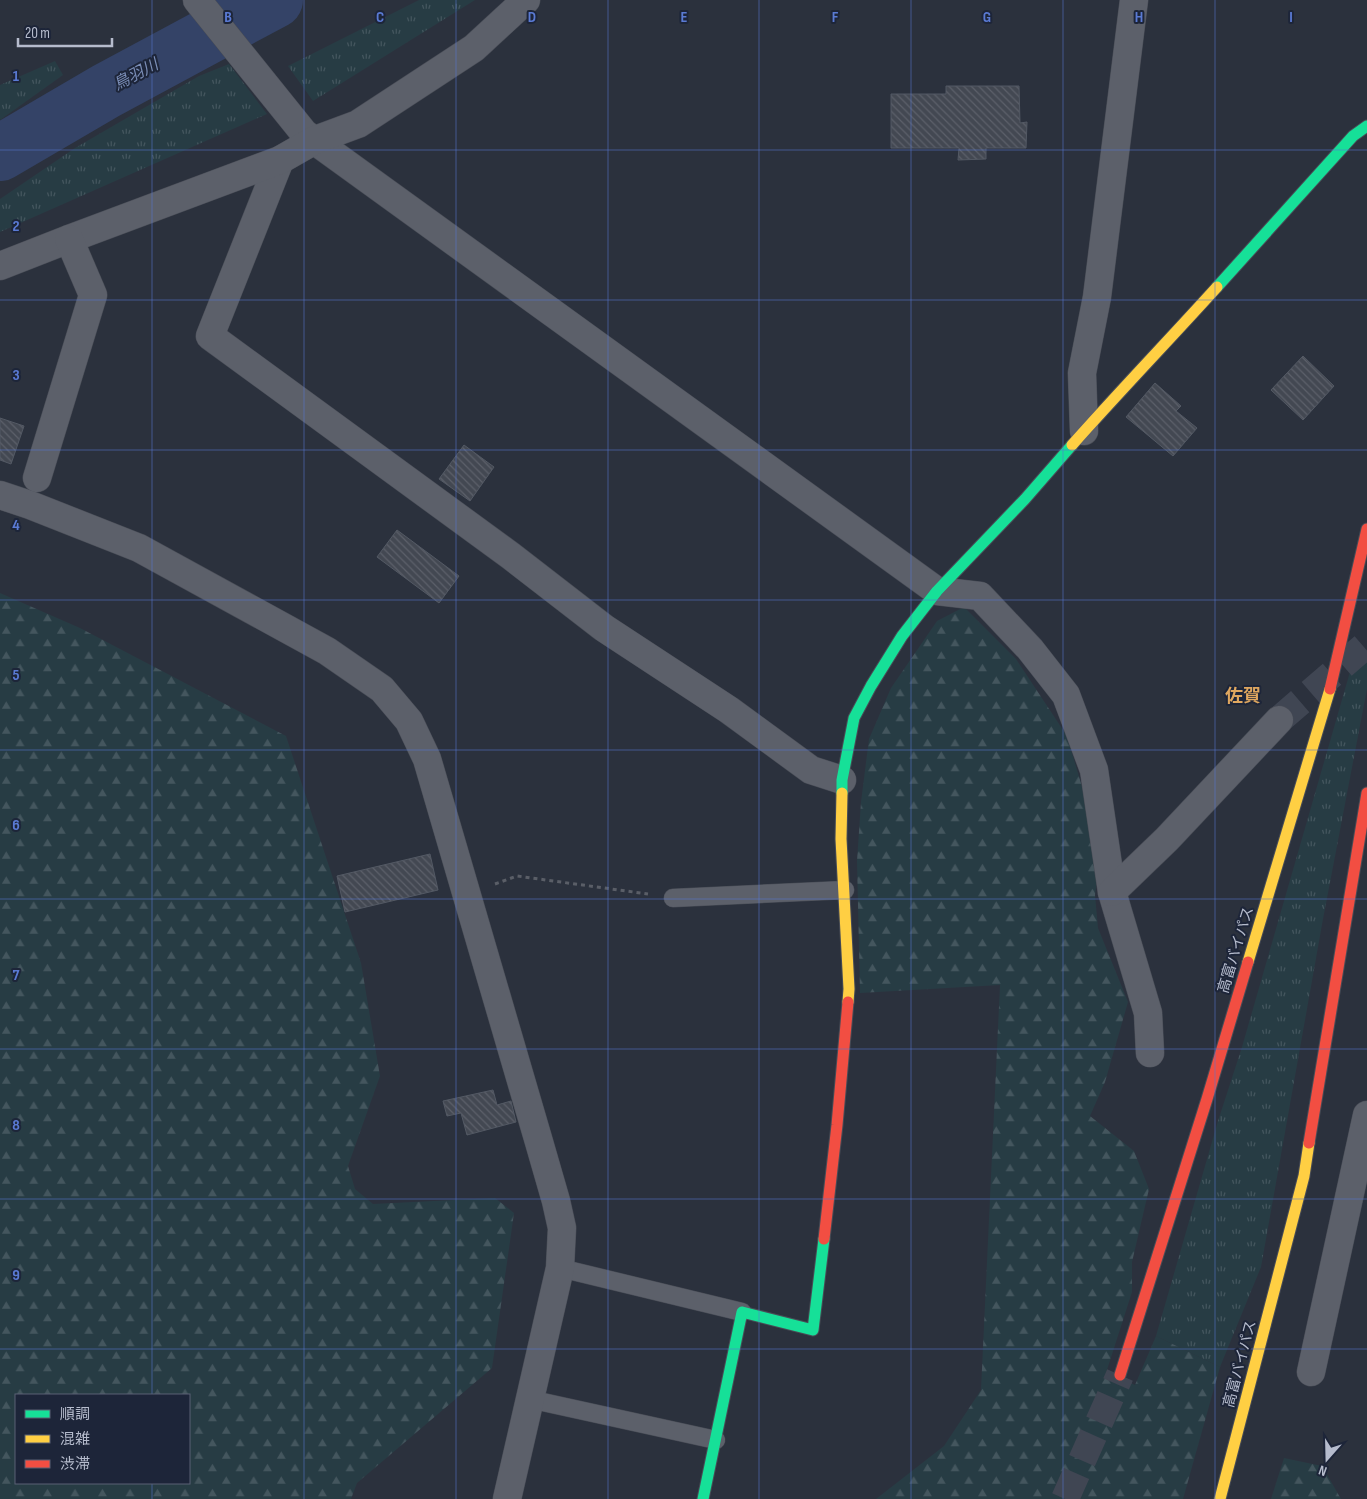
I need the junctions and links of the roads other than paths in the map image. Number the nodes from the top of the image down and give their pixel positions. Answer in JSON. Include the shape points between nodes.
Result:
{"nodes":[{"id":1,"x":197,"y":0,"type":"edge"},
{"id":2,"x":526,"y":0,"type":"edge"},
{"id":3,"x":1134,"y":0,"type":"edge"},
{"id":4,"x":1367,"y":126,"type":"edge"},
{"id":5,"x":309,"y":137,"type":"junction"},
{"id":6,"x":280,"y":160,"type":"junction"},
{"id":7,"x":69,"y":239,"type":"junction"},
{"id":8,"x":0,"y":266,"type":"edge"},
{"id":9,"x":1084,"y":431,"type":"junction"},
{"id":10,"x":37,"y":478,"type":"dead end"},
{"id":11,"x":0,"y":495,"type":"edge"},
{"id":12,"x":1367,"y":529,"type":"edge"},
{"id":13,"x":937,"y":591,"type":"junction"},
{"id":14,"x":1279,"y":720,"type":"tunnel mouth"},
{"id":15,"x":842,"y":780,"type":"junction"},
{"id":16,"x":1367,"y":793,"type":"edge"},
{"id":17,"x":845,"y":890,"type":"junction"},
{"id":18,"x":1112,"y":892,"type":"junction"},
{"id":19,"x":673,"y":898,"type":"road end"},
{"id":20,"x":1150,"y":1054,"type":"dead end"},
{"id":21,"x":1367,"y":1115,"type":"edge"},
{"id":22,"x":560,"y":1268,"type":"junction"},
{"id":23,"x":742,"y":1312,"type":"junction"},
{"id":24,"x":1311,"y":1372,"type":"dead end"},
{"id":25,"x":1120,"y":1375,"type":"tunnel mouth"},
{"id":26,"x":530,"y":1399,"type":"junction"},
{"id":27,"x":716,"y":1440,"type":"junction"},
{"id":28,"x":507,"y":1499,"type":"edge"},
{"id":29,"x":703,"y":1499,"type":"edge"},
{"id":30,"x":1220,"y":1499,"type":"edge"}],
"edges":[{"from":1,"to":5,"type":"street"},
{"from":2,"to":5,"type":"street","via":[[474,48],[358,124]]},
{"from":3,"to":9,"type":"street","via":[[1097,297],[1082,373]]},
{"from":4,"to":9,"type":"main road","via":[[1353,136]]},
{"from":5,"to":6,"type":"street"},
{"from":5,"to":13,"type":"street"},
{"from":6,"to":7,"type":"street"},
{"from":6,"to":15,"type":"street","via":[[210,336],[604,628],[729,710],[811,770]]},
{"from":7,"to":8,"type":"street"},
{"from":7,"to":10,"type":"street","via":[[93,295]]},
{"from":9,"to":13,"type":"main road","via":[[1025,499]]},
{"from":11,"to":22,"type":"street","via":[[138,548],[328,651],[382,689],[409,721],[427,759],[556,1201],[562,1228]]},
{"from":12,"to":25,"type":"main road","name":"高富バイパス","via":[[1327,699],[1208,1099]]},
{"from":13,"to":15,"type":"main road","via":[[902,636],[854,718]]},
{"from":13,"to":18,"type":"street","via":[[980,596],[1030,649],[1066,695],[1094,770]]},
{"from":14,"to":18,"type":"street","via":[[1167,840]]},
{"from":15,"to":17,"type":"main road","via":[[841,839]]},
{"from":16,"to":30,"type":"main road","name":"高富バイパス","via":[[1304,1176]]},
{"from":17,"to":19,"type":"lane"},
{"from":17,"to":23,"type":"main road","via":[[849,988],[813,1330]]},
{"from":18,"to":20,"type":"street","via":[[1148,1013]]},
{"from":21,"to":24,"type":"street"},
{"from":22,"to":23,"type":"lane"},
{"from":22,"to":26,"type":"street"},
{"from":23,"to":27,"type":"main road"},
{"from":26,"to":27,"type":"lane"},
{"from":26,"to":28,"type":"street"},
{"from":27,"to":29,"type":"main road"}]}
